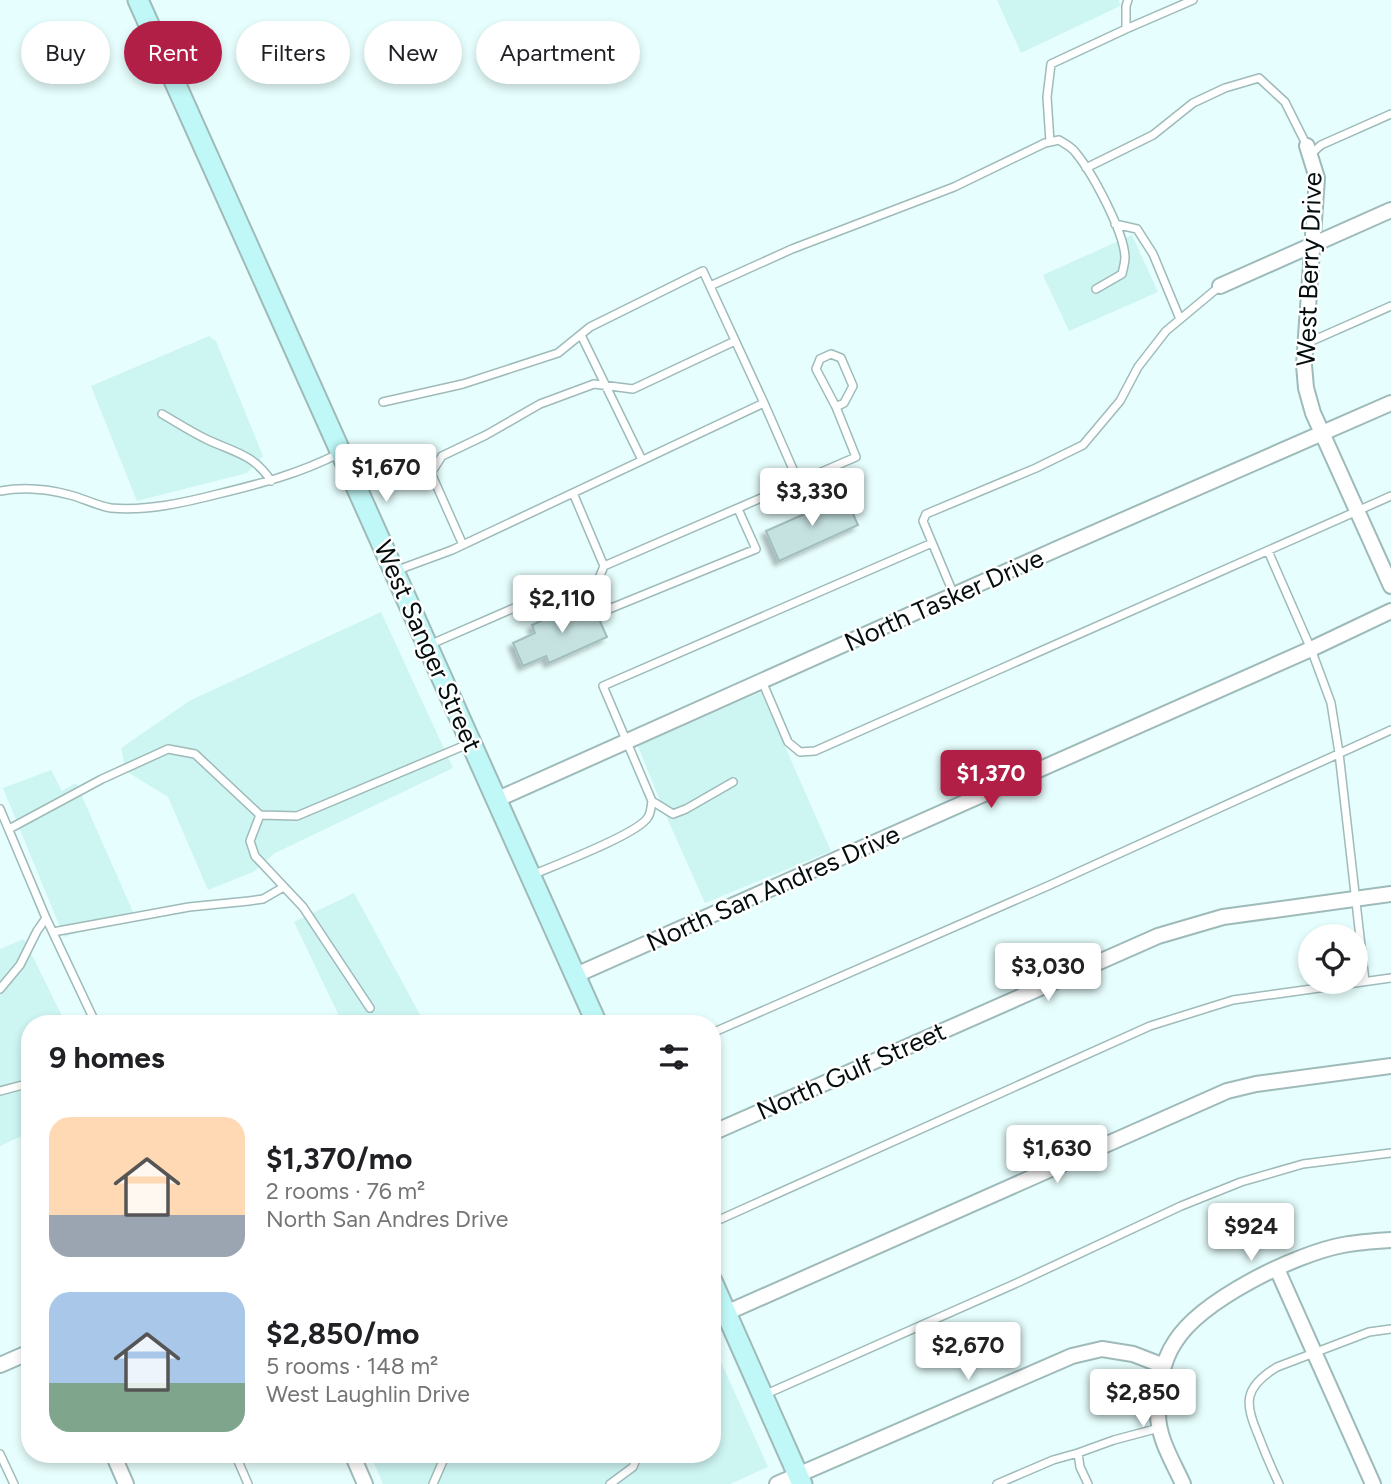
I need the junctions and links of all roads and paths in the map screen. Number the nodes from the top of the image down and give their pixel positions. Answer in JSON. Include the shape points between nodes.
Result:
{"nodes":[{"id":1,"x":138,"y":0,"type":"edge"},
{"id":2,"x":1128,"y":0,"type":"edge"},
{"id":3,"x":1194,"y":0,"type":"edge"},
{"id":4,"x":1126,"y":29,"type":"junction"},
{"id":5,"x":1391,"y":114,"type":"edge"},
{"id":6,"x":1051,"y":142,"type":"junction"},
{"id":7,"x":1309,"y":150,"type":"junction"},
{"id":8,"x":1086,"y":168,"type":"junction"},
{"id":9,"x":1391,"y":210,"type":"edge"},
{"id":10,"x":1115,"y":224,"type":"junction"},
{"id":11,"x":1314,"y":244,"type":"junction"},
{"id":12,"x":710,"y":286,"type":"junction"},
{"id":13,"x":1220,"y":286,"type":"joint"},
{"id":14,"x":1096,"y":289,"type":"dead end"},
{"id":15,"x":1391,"y":306,"type":"edge"},
{"id":16,"x":1180,"y":319,"type":"junction"},
{"id":17,"x":581,"y":335,"type":"junction"},
{"id":18,"x":736,"y":341,"type":"junction"},
{"id":19,"x":1306,"y":344,"type":"junction"},
{"id":20,"x":605,"y":385,"type":"junction"},
{"id":21,"x":383,"y":402,"type":"dead end"},
{"id":22,"x":764,"y":403,"type":"junction"},
{"id":23,"x":1391,"y":403,"type":"edge"},
{"id":24,"x":836,"y":407,"type":"junction"},
{"id":25,"x":162,"y":414,"type":"dead end"},
{"id":26,"x":1322,"y":433,"type":"junction"},
{"id":27,"x":341,"y":453,"type":"junction"},
{"id":28,"x":642,"y":460,"type":"junction"},
{"id":29,"x":271,"y":481,"type":"junction"},
{"id":30,"x":799,"y":483,"type":"junction"},
{"id":31,"x":0,"y":491,"type":"edge"},
{"id":32,"x":573,"y":493,"type":"junction"},
{"id":33,"x":1391,"y":496,"type":"edge"},
{"id":34,"x":738,"y":509,"type":"junction"},
{"id":35,"x":1357,"y":511,"type":"junction"},
{"id":36,"x":932,"y":543,"type":"junction"},
{"id":37,"x":463,"y":545,"type":"junction"},
{"id":38,"x":1268,"y":551,"type":"junction"},
{"id":39,"x":604,"y":566,"type":"junction"},
{"id":40,"x":395,"y":571,"type":"junction"},
{"id":41,"x":576,"y":580,"type":"dead end"},
{"id":42,"x":1391,"y":586,"type":"edge"},
{"id":43,"x":954,"y":595,"type":"junction"},
{"id":44,"x":1391,"y":611,"type":"edge"},
{"id":45,"x":428,"y":646,"type":"junction"},
{"id":46,"x":1311,"y":649,"type":"junction"},
{"id":47,"x":762,"y":681,"type":"junction"},
{"id":48,"x":1391,"y":730,"type":"edge"},
{"id":49,"x":627,"y":741,"type":"junction"},
{"id":50,"x":472,"y":742,"type":"junction"},
{"id":51,"x":1339,"y":753,"type":"junction"},
{"id":52,"x":733,"y":782,"type":"dead end"},
{"id":53,"x":498,"y":799,"type":"junction"},
{"id":54,"x":652,"y":801,"type":"junction"},
{"id":55,"x":0,"y":809,"type":"edge"},
{"id":56,"x":260,"y":815,"type":"junction"},
{"id":57,"x":9,"y":829,"type":"junction"},
{"id":58,"x":531,"y":875,"type":"junction"},
{"id":59,"x":282,"y":887,"type":"junction"},
{"id":60,"x":1391,"y":894,"type":"edge"},
{"id":61,"x":1355,"y":899,"type":"junction"},
{"id":62,"x":46,"y":918,"type":"junction"},
{"id":63,"x":1358,"y":924,"type":"edge"},
{"id":64,"x":53,"y":932,"type":"junction"},
{"id":65,"x":576,"y":975,"type":"junction"},
{"id":66,"x":1391,"y":978,"type":"edge"},
{"id":67,"x":1368,"y":981,"type":"edge"},
{"id":68,"x":0,"y":989,"type":"edge"},
{"id":69,"x":1298,"y":991,"type":"edge"},
{"id":70,"x":370,"y":1008,"type":"dead end"},
{"id":71,"x":92,"y":1015,"type":"edge"},
{"id":72,"x":593,"y":1015,"type":"edge"},
{"id":73,"x":721,"y":1029,"type":"edge"},
{"id":74,"x":1391,"y":1066,"type":"edge"},
{"id":75,"x":21,"y":1085,"type":"edge"},
{"id":76,"x":0,"y":1091,"type":"edge"},
{"id":77,"x":721,"y":1129,"type":"edge"},
{"id":78,"x":1391,"y":1153,"type":"edge"},
{"id":79,"x":721,"y":1219,"type":"edge"},
{"id":80,"x":1391,"y":1240,"type":"edge"},
{"id":81,"x":1277,"y":1269,"type":"junction"},
{"id":82,"x":721,"y":1302,"type":"edge"},
{"id":83,"x":726,"y":1313,"type":"junction"},
{"id":84,"x":1391,"y":1329,"type":"edge"},
{"id":85,"x":1315,"y":1353,"type":"junction"},
{"id":86,"x":21,"y":1356,"type":"edge"},
{"id":87,"x":0,"y":1365,"type":"edge"},
{"id":88,"x":1164,"y":1366,"type":"junction"},
{"id":89,"x":763,"y":1396,"type":"junction"},
{"id":90,"x":1160,"y":1428,"type":"junction"},
{"id":91,"x":1078,"y":1453,"type":"junction"},
{"id":92,"x":0,"y":1454,"type":"edge"},
{"id":93,"x":117,"y":1463,"type":"edge"},
{"id":94,"x":239,"y":1463,"type":"edge"},
{"id":95,"x":356,"y":1463,"type":"edge"},
{"id":96,"x":442,"y":1463,"type":"edge"},
{"id":97,"x":635,"y":1463,"type":"edge"},
{"id":98,"x":800,"y":1479,"type":"edge"},
{"id":99,"x":13,"y":1484,"type":"edge"},
{"id":100,"x":126,"y":1484,"type":"edge"},
{"id":101,"x":248,"y":1484,"type":"edge"},
{"id":102,"x":365,"y":1484,"type":"edge"},
{"id":103,"x":433,"y":1484,"type":"edge"},
{"id":104,"x":610,"y":1484,"type":"edge"},
{"id":105,"x":778,"y":1484,"type":"edge"},
{"id":106,"x":997,"y":1484,"type":"edge"},
{"id":107,"x":1088,"y":1484,"type":"edge"},
{"id":108,"x":1183,"y":1484,"type":"edge"},
{"id":109,"x":1279,"y":1484,"type":"edge"},
{"id":110,"x":1373,"y":1484,"type":"edge"}],
"edges":[{"from":1,"to":27,"type":"main road","name":"West Sanger Street"},
{"from":2,"to":4,"type":"lane"},
{"from":3,"to":4,"type":"lane"},
{"from":4,"to":6,"type":"lane","via":[[1051,64],[1047,97]]},
{"from":5,"to":7,"type":"lane"},
{"from":6,"to":8,"type":"lane","via":[[1059,140],[1075,150]]},
{"from":6,"to":12,"type":"lane","via":[[954,187]]},
{"from":7,"to":8,"type":"lane","via":[[1285,102],[1259,78],[1194,103],[1153,135]]},
{"from":7,"to":11,"type":"street","name":"West Berry Drive","via":[[1317,178]]},
{"from":8,"to":10,"type":"lane"},
{"from":9,"to":11,"type":"street"},
{"from":10,"to":14,"type":"lane","via":[[1125,259],[1122,274]]},
{"from":10,"to":16,"type":"lane","via":[[1137,229],[1153,254]]},
{"from":11,"to":13,"type":"street"},
{"from":11,"to":19,"type":"street","name":"West Berry Drive"},
{"from":12,"to":17,"type":"lane","via":[[703,271]]},
{"from":12,"to":18,"type":"lane"},
{"from":13,"to":16,"type":"lane"},
{"from":15,"to":19,"type":"lane"},
{"from":16,"to":36,"type":"lane","via":[[1138,367],[1120,401],[1083,445],[926,514],[923,520]]},
{"from":17,"to":20,"type":"lane"},
{"from":17,"to":21,"type":"lane","via":[[558,353],[463,384]]},
{"from":18,"to":20,"type":"lane","via":[[633,389]]},
{"from":18,"to":22,"type":"lane"},
{"from":19,"to":26,"type":"street","name":"West Berry Drive","via":[[1306,388]]},
{"from":20,"to":28,"type":"lane"},
{"from":20,"to":37,"type":"lane","via":[[594,384],[540,404],[442,456],[431,473]]},
{"from":22,"to":28,"type":"lane"},
{"from":22,"to":30,"type":"lane"},
{"from":23,"to":26,"type":"street","name":"North Tasker Drive"},
{"from":24,"to":24,"type":"lane","via":[[816,369],[820,359],[831,354],[841,358],[853,386],[844,403]]},
{"from":24,"to":30,"type":"lane","via":[[856,457]]},
{"from":25,"to":29,"type":"lane","via":[[254,460]]},
{"from":26,"to":35,"type":"street","name":"West Berry Drive"},
{"from":26,"to":43,"type":"street","name":"North Tasker Drive"},
{"from":27,"to":29,"type":"lane"},
{"from":27,"to":40,"type":"main road","name":"West Sanger Street"},
{"from":28,"to":32,"type":"lane"},
{"from":29,"to":31,"type":"lane","via":[[138,509],[107,508],[35,489]]},
{"from":30,"to":34,"type":"lane"},
{"from":32,"to":37,"type":"lane"},
{"from":32,"to":39,"type":"lane"},
{"from":33,"to":35,"type":"lane"},
{"from":34,"to":39,"type":"lane"},
{"from":34,"to":39,"type":"lane","via":[[756,548],[609,609],[597,583]]},
{"from":35,"to":38,"type":"lane"},
{"from":35,"to":42,"type":"street","name":"West Berry Drive"},
{"from":36,"to":43,"type":"lane"},
{"from":36,"to":49,"type":"lane","via":[[603,686]]},
{"from":37,"to":40,"type":"lane"},
{"from":38,"to":46,"type":"lane"},
{"from":38,"to":47,"type":"lane","via":[[815,751],[800,752],[788,742]]},
{"from":40,"to":45,"type":"main road","name":"West Sanger Street"},
{"from":41,"to":45,"type":"lane"},
{"from":43,"to":47,"type":"street","name":"North Tasker Drive"},
{"from":44,"to":46,"type":"street","name":"North San Andres Drive"},
{"from":45,"to":50,"type":"main road","name":"West Sanger Street"},
{"from":46,"to":51,"type":"lane","via":[[1331,703]]},
{"from":46,"to":65,"type":"street","name":"North San Andres Drive"},
{"from":47,"to":49,"type":"street","name":"North Tasker Drive"},
{"from":48,"to":51,"type":"lane"},
{"from":49,"to":53,"type":"street","name":"North Tasker Drive"},
{"from":49,"to":54,"type":"lane"},
{"from":50,"to":53,"type":"main road","name":"West Sanger Street"},
{"from":50,"to":56,"type":"lane","via":[[297,816]]},
{"from":51,"to":61,"type":"lane"},
{"from":51,"to":73,"type":"lane"},
{"from":52,"to":54,"type":"lane","via":[[673,814]]},
{"from":53,"to":58,"type":"main road","name":"West Sanger Street"},
{"from":54,"to":58,"type":"lane","via":[[649,817],[642,824]]},
{"from":55,"to":57,"type":"lane"},
{"from":56,"to":57,"type":"lane","via":[[195,754],[168,749]]},
{"from":56,"to":59,"type":"lane","via":[[250,841],[255,856]]},
{"from":57,"to":62,"type":"lane"},
{"from":58,"to":65,"type":"main road","name":"West Sanger Street"},
{"from":59,"to":64,"type":"lane","via":[[264,899],[189,907]]},
{"from":59,"to":70,"type":"lane","via":[[303,907]]},
{"from":60,"to":61,"type":"street","name":"North Gulf Street"},
{"from":61,"to":63,"type":"lane"},
{"from":61,"to":77,"type":"street","name":"North Gulf Street","via":[[1223,917],[1158,936]]},
{"from":62,"to":64,"type":"lane"},
{"from":62,"to":68,"type":"lane","via":[[20,965]]},
{"from":64,"to":71,"type":"lane"},
{"from":65,"to":72,"type":"main road","name":"West Sanger Street"},
{"from":66,"to":67,"type":"lane"},
{"from":69,"to":79,"type":"lane","via":[[1233,1000],[1150,1026]]},
{"from":74,"to":83,"type":"street","via":[[1227,1091]]},
{"from":75,"to":76,"type":"lane"},
{"from":78,"to":89,"type":"lane","via":[[1303,1164],[1241,1182]]},
{"from":80,"to":81,"type":"street","via":[[1343,1245]]},
{"from":81,"to":85,"type":"street"},
{"from":81,"to":88,"type":"street","via":[[1204,1310],[1174,1342]]},
{"from":82,"to":83,"type":"main road"},
{"from":83,"to":89,"type":"main road"},
{"from":84,"to":85,"type":"lane","via":[[1368,1332]]},
{"from":85,"to":109,"type":"lane","via":[[1264,1374],[1250,1392],[1249,1413]]},
{"from":85,"to":110,"type":"street"},
{"from":86,"to":87,"type":"street"},
{"from":88,"to":90,"type":"street"},
{"from":88,"to":98,"type":"street","via":[[1102,1349],[1072,1356]]},
{"from":89,"to":98,"type":"main road"},
{"from":90,"to":91,"type":"lane"},
{"from":90,"to":108,"type":"street"},
{"from":91,"to":106,"type":"lane"},
{"from":91,"to":107,"type":"lane"},
{"from":92,"to":99,"type":"lane"},
{"from":93,"to":100,"type":"street"},
{"from":94,"to":101,"type":"lane"},
{"from":95,"to":102,"type":"street"},
{"from":96,"to":103,"type":"lane"},
{"from":97,"to":104,"type":"lane"},
{"from":98,"to":105,"type":"street"}]}
